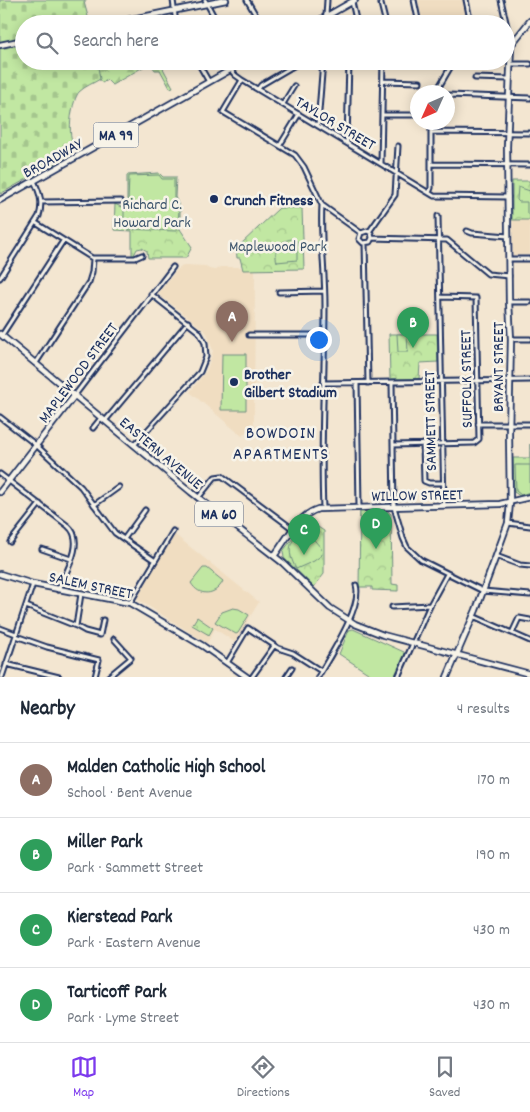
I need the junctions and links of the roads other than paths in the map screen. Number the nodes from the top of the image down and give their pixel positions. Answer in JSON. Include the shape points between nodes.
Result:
{"nodes":[{"id":1,"x":173,"y":0,"type":"edge"},
{"id":2,"x":226,"y":0,"type":"edge"},
{"id":3,"x":247,"y":0,"type":"edge"},
{"id":4,"x":327,"y":0,"type":"edge"},
{"id":5,"x":380,"y":0,"type":"edge"},
{"id":6,"x":414,"y":0,"type":"edge"},
{"id":7,"x":466,"y":0,"type":"edge"},
{"id":8,"x":501,"y":0,"type":"edge"},
{"id":9,"x":353,"y":1,"type":"edge"},
{"id":10,"x":206,"y":2,"type":"edge"},
{"id":11,"x":175,"y":10,"type":"junction"},
{"id":12,"x":151,"y":15,"type":"edge"},
{"id":13,"x":175,"y":15,"type":"edge"},
{"id":14,"x":213,"y":15,"type":"edge"},
{"id":15,"x":256,"y":15,"type":"edge"},
{"id":16,"x":326,"y":15,"type":"edge"},
{"id":17,"x":328,"y":15,"type":"edge"},
{"id":18,"x":355,"y":15,"type":"edge"},
{"id":19,"x":384,"y":15,"type":"edge"},
{"id":20,"x":417,"y":15,"type":"edge"},
{"id":21,"x":469,"y":15,"type":"edge"},
{"id":22,"x":503,"y":15,"type":"edge"},
{"id":23,"x":530,"y":21,"type":"edge"},
{"id":24,"x":515,"y":38,"type":"edge"},
{"id":25,"x":15,"y":42,"type":"edge"},
{"id":26,"x":0,"y":45,"type":"edge"},
{"id":27,"x":515,"y":64,"type":"edge"},
{"id":28,"x":530,"y":64,"type":"edge"},
{"id":29,"x":202,"y":70,"type":"edge"},
{"id":30,"x":231,"y":70,"type":"joint"},
{"id":31,"x":286,"y":70,"type":"edge"},
{"id":32,"x":321,"y":70,"type":"edge"},
{"id":33,"x":349,"y":70,"type":"edge"},
{"id":34,"x":383,"y":70,"type":"edge"},
{"id":35,"x":449,"y":70,"type":"edge"},
{"id":36,"x":510,"y":70,"type":"edge"},
{"id":37,"x":475,"y":78,"type":"dead end"},
{"id":38,"x":509,"y":79,"type":"junction"},
{"id":39,"x":242,"y":80,"type":"junction"},
{"id":40,"x":383,"y":81,"type":"junction"},
{"id":41,"x":209,"y":82,"type":"junction"},
{"id":42,"x":420,"y":82,"type":"dead end"},
{"id":43,"x":440,"y":85,"type":"edge"},
{"id":44,"x":294,"y":86,"type":"dead end"},
{"id":45,"x":258,"y":89,"type":"junction"},
{"id":46,"x":455,"y":95,"type":"edge"},
{"id":47,"x":508,"y":98,"type":"junction"},
{"id":48,"x":530,"y":98,"type":"edge"},
{"id":49,"x":283,"y":104,"type":"junction"},
{"id":50,"x":299,"y":114,"type":"junction"},
{"id":51,"x":382,"y":115,"type":"junction"},
{"id":52,"x":410,"y":115,"type":"edge"},
{"id":53,"x":318,"y":124,"type":"junction"},
{"id":54,"x":431,"y":132,"type":"joint"},
{"id":55,"x":507,"y":132,"type":"junction"},
{"id":56,"x":530,"y":133,"type":"edge"},
{"id":57,"x":347,"y":143,"type":"junction"},
{"id":58,"x":280,"y":145,"type":"junction"},
{"id":59,"x":398,"y":146,"type":"dead end"},
{"id":60,"x":381,"y":164,"type":"junction"},
{"id":61,"x":431,"y":164,"type":"junction"},
{"id":62,"x":508,"y":165,"type":"junction"},
{"id":63,"x":530,"y":165,"type":"edge"},
{"id":64,"x":396,"y":173,"type":"junction"},
{"id":65,"x":34,"y":181,"type":"junction"},
{"id":66,"x":429,"y":193,"type":"junction"},
{"id":67,"x":508,"y":197,"type":"junction"},
{"id":68,"x":0,"y":200,"type":"edge"},
{"id":69,"x":121,"y":201,"type":"dead end"},
{"id":70,"x":41,"y":202,"type":"junction"},
{"id":71,"x":322,"y":205,"type":"junction"},
{"id":72,"x":438,"y":216,"type":"dead end"},
{"id":73,"x":36,"y":223,"type":"junction"},
{"id":74,"x":466,"y":231,"type":"dead end"},
{"id":75,"x":370,"y":232,"type":"junction"},
{"id":76,"x":361,"y":233,"type":"junction"},
{"id":77,"x":509,"y":236,"type":"junction"},
{"id":78,"x":372,"y":238,"type":"junction"},
{"id":79,"x":439,"y":239,"type":"junction"},
{"id":80,"x":64,"y":241,"type":"junction"},
{"id":81,"x":365,"y":243,"type":"junction"},
{"id":82,"x":142,"y":255,"type":"dead end"},
{"id":83,"x":93,"y":259,"type":"junction"},
{"id":84,"x":509,"y":259,"type":"junction"},
{"id":85,"x":530,"y":259,"type":"edge"},
{"id":86,"x":173,"y":267,"type":"dead end"},
{"id":87,"x":509,"y":276,"type":"junction"},
{"id":88,"x":0,"y":278,"type":"edge"},
{"id":89,"x":324,"y":291,"type":"junction"},
{"id":90,"x":279,"y":292,"type":"dead end"},
{"id":91,"x":151,"y":294,"type":"junction"},
{"id":92,"x":440,"y":296,"type":"junction"},
{"id":93,"x":509,"y":302,"type":"junction"},
{"id":94,"x":530,"y":302,"type":"edge"},
{"id":95,"x":188,"y":322,"type":"junction"},
{"id":96,"x":1,"y":334,"type":"edge"},
{"id":97,"x":249,"y":335,"type":"dead end"},
{"id":98,"x":324,"y":335,"type":"junction"},
{"id":99,"x":530,"y":339,"type":"edge"},
{"id":100,"x":512,"y":340,"type":"junction"},
{"id":101,"x":36,"y":363,"type":"junction"},
{"id":102,"x":510,"y":380,"type":"junction"},
{"id":103,"x":530,"y":380,"type":"edge"},
{"id":104,"x":478,"y":381,"type":"junction"},
{"id":105,"x":392,"y":382,"type":"junction"},
{"id":106,"x":441,"y":382,"type":"junction"},
{"id":107,"x":323,"y":383,"type":"junction"},
{"id":108,"x":357,"y":383,"type":"junction"},
{"id":109,"x":368,"y":383,"type":"junction"},
{"id":110,"x":75,"y":396,"type":"junction"},
{"id":111,"x":0,"y":417,"type":"edge"},
{"id":112,"x":103,"y":419,"type":"junction"},
{"id":113,"x":478,"y":424,"type":"junction"},
{"id":114,"x":510,"y":424,"type":"junction"},
{"id":115,"x":530,"y":424,"type":"edge"},
{"id":116,"x":93,"y":428,"type":"dead end"},
{"id":117,"x":423,"y":444,"type":"junction"},
{"id":118,"x":442,"y":444,"type":"junction"},
{"id":119,"x":36,"y":445,"type":"junction"},
{"id":120,"x":134,"y":445,"type":"junction"},
{"id":121,"x":393,"y":445,"type":"junction"},
{"id":122,"x":0,"y":474,"type":"edge"},
{"id":123,"x":9,"y":480,"type":"junction"},
{"id":124,"x":443,"y":483,"type":"junction"},
{"id":125,"x":119,"y":487,"type":"dead end"},
{"id":126,"x":0,"y":492,"type":"edge"},
{"id":127,"x":530,"y":497,"type":"edge"},
{"id":128,"x":198,"y":498,"type":"junction"},
{"id":129,"x":510,"y":503,"type":"junction"},
{"id":130,"x":40,"y":504,"type":"junction"},
{"id":131,"x":94,"y":505,"type":"junction"},
{"id":132,"x":444,"y":506,"type":"junction"},
{"id":133,"x":394,"y":507,"type":"junction"},
{"id":134,"x":323,"y":508,"type":"junction"},
{"id":135,"x":359,"y":508,"type":"junction"},
{"id":136,"x":145,"y":510,"type":"dead end"},
{"id":137,"x":508,"y":523,"type":"junction"},
{"id":138,"x":530,"y":526,"type":"edge"},
{"id":139,"x":294,"y":530,"type":"junction"},
{"id":140,"x":172,"y":531,"type":"dead end"},
{"id":141,"x":124,"y":539,"type":"junction"},
{"id":142,"x":10,"y":542,"type":"dead end"},
{"id":143,"x":42,"y":549,"type":"dead end"},
{"id":144,"x":274,"y":556,"type":"junction"},
{"id":145,"x":496,"y":556,"type":"junction"},
{"id":146,"x":71,"y":559,"type":"junction"},
{"id":147,"x":154,"y":560,"type":"junction"},
{"id":148,"x":530,"y":566,"type":"edge"},
{"id":149,"x":0,"y":574,"type":"edge"},
{"id":150,"x":447,"y":574,"type":"junction"},
{"id":151,"x":33,"y":584,"type":"junction"},
{"id":152,"x":356,"y":585,"type":"dead end"},
{"id":153,"x":58,"y":590,"type":"junction"},
{"id":154,"x":483,"y":591,"type":"junction"},
{"id":155,"x":81,"y":594,"type":"junction"},
{"id":156,"x":530,"y":595,"type":"edge"},
{"id":157,"x":130,"y":603,"type":"junction"},
{"id":158,"x":430,"y":605,"type":"junction"},
{"id":159,"x":26,"y":606,"type":"junction"},
{"id":160,"x":392,"y":607,"type":"dead end"},
{"id":161,"x":474,"y":616,"type":"junction"},
{"id":162,"x":103,"y":620,"type":"dead end"},
{"id":163,"x":349,"y":620,"type":"junction"},
{"id":164,"x":530,"y":620,"type":"edge"},
{"id":165,"x":76,"y":626,"type":"junction"},
{"id":166,"x":0,"y":628,"type":"edge"},
{"id":167,"x":512,"y":633,"type":"junction"},
{"id":168,"x":16,"y":635,"type":"junction"},
{"id":169,"x":114,"y":640,"type":"dead end"},
{"id":170,"x":530,"y":641,"type":"edge"},
{"id":171,"x":412,"y":644,"type":"junction"},
{"id":172,"x":274,"y":646,"type":"junction"},
{"id":173,"x":457,"y":655,"type":"junction"},
{"id":174,"x":227,"y":663,"type":"junction"},
{"id":175,"x":6,"y":664,"type":"junction"},
{"id":176,"x":292,"y":668,"type":"dead end"},
{"id":177,"x":321,"y":671,"type":"junction"},
{"id":178,"x":530,"y":674,"type":"edge"},
{"id":179,"x":40,"y":675,"type":"edge"},
{"id":180,"x":2,"y":677,"type":"edge"},
{"id":181,"x":59,"y":677,"type":"edge"},
{"id":182,"x":95,"y":677,"type":"edge"},
{"id":183,"x":108,"y":677,"type":"edge"},
{"id":184,"x":247,"y":677,"type":"edge"},
{"id":185,"x":252,"y":677,"type":"edge"},
{"id":186,"x":286,"y":677,"type":"edge"},
{"id":187,"x":318,"y":677,"type":"edge"},
{"id":188,"x":398,"y":677,"type":"edge"},
{"id":189,"x":447,"y":677,"type":"edge"}],
"edges":[{"from":1,"to":11,"type":"street"},
{"from":2,"to":10,"type":"main road"},
{"from":3,"to":15,"type":"street"},
{"from":4,"to":16,"type":"street"},
{"from":5,"to":19,"type":"street"},
{"from":6,"to":20,"type":"street"},
{"from":7,"to":21,"type":"street"},
{"from":8,"to":22,"type":"street"},
{"from":9,"to":17,"type":"main road"},
{"from":9,"to":18,"type":"street"},
{"from":10,"to":11,"type":"main road"},
{"from":10,"to":14,"type":"street"},
{"from":11,"to":12,"type":"main road"},
{"from":11,"to":13,"type":"street"},
{"from":23,"to":24,"type":"main road"},
{"from":25,"to":26,"type":"main road"},
{"from":27,"to":28,"type":"street"},
{"from":29,"to":41,"type":"street"},
{"from":30,"to":39,"type":"street","name":"TAYLOR STREET"},
{"from":30,"to":41,"type":"main road","name":"BROADWAY","number":"MA 99"},
{"from":31,"to":45,"type":"street"},
{"from":32,"to":53,"type":"street"},
{"from":33,"to":57,"type":"street"},
{"from":34,"to":40,"type":"street"},
{"from":35,"to":43,"type":"street"},
{"from":36,"to":38,"type":"main road","name":"BRYANT STREET"},
{"from":37,"to":38,"type":"street"},
{"from":38,"to":47,"type":"main road","name":"BRYANT STREET"},
{"from":39,"to":45,"type":"street","name":"TAYLOR STREET"},
{"from":39,"to":58,"type":"street","via":[[223,112]]},
{"from":40,"to":42,"type":"street"},
{"from":40,"to":51,"type":"street"},
{"from":41,"to":65,"type":"main road","name":"BROADWAY","number":"MA 99"},
{"from":44,"to":49,"type":"street"},
{"from":45,"to":49,"type":"street","name":"TAYLOR STREET"},
{"from":46,"to":47,"type":"street"},
{"from":47,"to":48,"type":"street"},
{"from":47,"to":55,"type":"main road","name":"BRYANT STREET"},
{"from":49,"to":50,"type":"street","name":"TAYLOR STREET"},
{"from":50,"to":53,"type":"street","name":"TAYLOR STREET"},
{"from":50,"to":58,"type":"street"},
{"from":51,"to":52,"type":"street"},
{"from":51,"to":60,"type":"street"},
{"from":53,"to":57,"type":"street","name":"TAYLOR STREET"},
{"from":54,"to":55,"type":"street"},
{"from":54,"to":61,"type":"street"},
{"from":55,"to":56,"type":"street"},
{"from":55,"to":62,"type":"main road","name":"BRYANT STREET"},
{"from":57,"to":60,"type":"street","name":"TAYLOR STREET"},
{"from":58,"to":71,"type":"street","via":[[300,160]]},
{"from":59,"to":64,"type":"street"},
{"from":60,"to":64,"type":"street","name":"TAYLOR STREET"},
{"from":61,"to":62,"type":"street"},
{"from":61,"to":66,"type":"street"},
{"from":62,"to":63,"type":"street"},
{"from":62,"to":67,"type":"main road","name":"BRYANT STREET"},
{"from":64,"to":66,"type":"street","name":"TAYLOR STREET"},
{"from":64,"to":75,"type":"street","via":[[395,196]]},
{"from":65,"to":68,"type":"main road","name":"BROADWAY","number":"MA 99"},
{"from":65,"to":70,"type":"street"},
{"from":66,"to":67,"type":"street","via":[[435,196]]},
{"from":67,"to":77,"type":"main road","name":"BRYANT STREET"},
{"from":69,"to":70,"type":"street"},
{"from":70,"to":73,"type":"street"},
{"from":71,"to":76,"type":"street"},
{"from":71,"to":89,"type":"street"},
{"from":72,"to":79,"type":"street","name":"SAMMETT STREET"},
{"from":73,"to":80,"type":"street"},
{"from":73,"to":88,"type":"street"},
{"from":74,"to":77,"type":"street"},
{"from":75,"to":76,"type":"street"},
{"from":75,"to":78,"type":"street"},
{"from":76,"to":81,"type":"street","via":[[360,240]]},
{"from":77,"to":84,"type":"main road","name":"BRYANT STREET"},
{"from":78,"to":79,"type":"street"},
{"from":78,"to":81,"type":"street"},
{"from":79,"to":87,"type":"street","via":[[452,242],[489,275]]},
{"from":79,"to":92,"type":"street","name":"SAMMETT STREET"},
{"from":80,"to":83,"type":"street"},
{"from":80,"to":96,"type":"street"},
{"from":81,"to":109,"type":"street"},
{"from":82,"to":83,"type":"street","via":[[136,258]]},
{"from":83,"to":101,"type":"street","via":[[89,282]]},
{"from":84,"to":85,"type":"street"},
{"from":84,"to":87,"type":"main road","name":"BRYANT STREET"},
{"from":86,"to":91,"type":"street","name":"MAPLEWOOD STREET"},
{"from":87,"to":93,"type":"main road","name":"BRYANT STREET"},
{"from":89,"to":90,"type":"street"},
{"from":89,"to":98,"type":"street"},
{"from":91,"to":95,"type":"street"},
{"from":91,"to":110,"type":"street","name":"MAPLEWOOD STREET"},
{"from":92,"to":104,"type":"street","name":"SUFFOLK STREET","via":[[476,298]]},
{"from":92,"to":106,"type":"street","name":"SAMMETT STREET"},
{"from":93,"to":94,"type":"street"},
{"from":93,"to":100,"type":"main road","name":"BRYANT STREET"},
{"from":95,"to":112,"type":"street"},
{"from":95,"to":120,"type":"street","via":[[205,343],[203,367]]},
{"from":96,"to":101,"type":"main road","name":"EASTERN AVENUE","number":"MA 60"},
{"from":97,"to":98,"type":"street"},
{"from":98,"to":107,"type":"street"},
{"from":99,"to":100,"type":"street"},
{"from":100,"to":102,"type":"main road","name":"BRYANT STREET"},
{"from":101,"to":110,"type":"main road","name":"EASTERN AVENUE","number":"MA 60"},
{"from":102,"to":103,"type":"street"},
{"from":102,"to":104,"type":"street"},
{"from":102,"to":114,"type":"main road","name":"BRYANT STREET"},
{"from":104,"to":106,"type":"street"},
{"from":104,"to":113,"type":"street","name":"SUFFOLK STREET"},
{"from":105,"to":106,"type":"street"},
{"from":105,"to":109,"type":"street"},
{"from":105,"to":121,"type":"street"},
{"from":106,"to":118,"type":"street","name":"SAMMETT STREET"},
{"from":107,"to":108,"type":"street"},
{"from":107,"to":134,"type":"street"},
{"from":108,"to":109,"type":"street"},
{"from":108,"to":135,"type":"street"},
{"from":110,"to":112,"type":"main road","name":"EASTERN AVENUE","number":"MA 60"},
{"from":110,"to":119,"type":"main road","name":"MAPLEWOOD STREET"},
{"from":111,"to":119,"type":"street"},
{"from":112,"to":116,"type":"street"},
{"from":112,"to":120,"type":"main road","name":"EASTERN AVENUE","number":"MA 60"},
{"from":113,"to":114,"type":"street"},
{"from":113,"to":118,"type":"street","name":"SUFFOLK STREET","via":[[477,442]]},
{"from":114,"to":115,"type":"street"},
{"from":114,"to":129,"type":"main road","name":"BRYANT STREET"},
{"from":117,"to":118,"type":"street","name":"SUFFOLK STREET"},
{"from":117,"to":121,"type":"street","name":"SUFFOLK STREET"},
{"from":117,"to":124,"type":"street","via":[[425,482]]},
{"from":118,"to":124,"type":"street","name":"SAMMETT STREET"},
{"from":119,"to":123,"type":"main road","name":"MAPLEWOOD STREET"},
{"from":119,"to":131,"type":"street","via":[[82,488]]},
{"from":120,"to":128,"type":"main road","name":"EASTERN AVENUE","number":"MA 60"},
{"from":121,"to":133,"type":"street"},
{"from":122,"to":123,"type":"street"},
{"from":123,"to":126,"type":"main road","name":"MAPLEWOOD STREET"},
{"from":123,"to":130,"type":"street"},
{"from":124,"to":132,"type":"street","name":"SAMMETT STREET"},
{"from":125,"to":131,"type":"street"},
{"from":127,"to":129,"type":"main road","name":"WILLOW STREET"},
{"from":128,"to":139,"type":"street","via":[[214,478],[222,476]]},
{"from":128,"to":144,"type":"main road","name":"EASTERN AVENUE","number":"MA 60"},
{"from":129,"to":132,"type":"main road","name":"WILLOW STREET"},
{"from":129,"to":137,"type":"main road","name":"BRYANT STREET"},
{"from":130,"to":142,"type":"street"},
{"from":130,"to":146,"type":"street","via":[[73,531],[76,542]]},
{"from":131,"to":141,"type":"street","via":[[113,531]]},
{"from":132,"to":133,"type":"main road","name":"WILLOW STREET"},
{"from":133,"to":135,"type":"main road","name":"WILLOW STREET"},
{"from":133,"to":150,"type":"street","via":[[409,549],[421,560]]},
{"from":134,"to":135,"type":"main road","name":"WILLOW STREET"},
{"from":134,"to":139,"type":"main road","via":[[306,515]]},
{"from":136,"to":141,"type":"street"},
{"from":137,"to":138,"type":"street"},
{"from":137,"to":145,"type":"main road","name":"BRYANT STREET"},
{"from":139,"to":144,"type":"main road"},
{"from":140,"to":147,"type":"street"},
{"from":141,"to":147,"type":"street"},
{"from":143,"to":146,"type":"street"},
{"from":144,"to":163,"type":"main road","name":"EASTERN AVENUE","number":"MA 60","via":[[324,603]]},
{"from":145,"to":148,"type":"street"},
{"from":145,"to":154,"type":"main road","name":"BRYANT STREET"},
{"from":146,"to":153,"type":"street"},
{"from":147,"to":157,"type":"street"},
{"from":149,"to":151,"type":"main road","name":"SALEM STREET"},
{"from":150,"to":154,"type":"street"},
{"from":150,"to":158,"type":"street"},
{"from":151,"to":153,"type":"main road","name":"SALEM STREET"},
{"from":151,"to":159,"type":"street"},
{"from":152,"to":163,"type":"street","via":[[356,604]]},
{"from":153,"to":155,"type":"main road","name":"SALEM STREET"},
{"from":154,"to":156,"type":"street"},
{"from":154,"to":161,"type":"main road","name":"BRYANT STREET"},
{"from":155,"to":157,"type":"main road","name":"SALEM STREET"},
{"from":155,"to":165,"type":"street"},
{"from":157,"to":174,"type":"main road","name":"SALEM STREET"},
{"from":158,"to":160,"type":"street"},
{"from":158,"to":171,"type":"street"},
{"from":159,"to":165,"type":"street"},
{"from":159,"to":168,"type":"street"},
{"from":161,"to":167,"type":"street"},
{"from":161,"to":173,"type":"main road","name":"BRYANT STREET"},
{"from":162,"to":165,"type":"street","via":[[100,635]]},
{"from":163,"to":171,"type":"main road","name":"EASTERN AVENUE","number":"MA 60","via":[[368,630]]},
{"from":163,"to":177,"type":"street"},
{"from":164,"to":167,"type":"street","via":[[518,618]]},
{"from":166,"to":168,"type":"street"},
{"from":167,"to":170,"type":"street"},
{"from":168,"to":175,"type":"street"},
{"from":168,"to":182,"type":"street","via":[[98,660]]},
{"from":169,"to":183,"type":"street","via":[[131,658]]},
{"from":171,"to":173,"type":"main road","name":"EASTERN AVENUE","number":"MA 60"},
{"from":171,"to":188,"type":"street"},
{"from":172,"to":174,"type":"street","via":[[248,628]]},
{"from":172,"to":177,"type":"street"},
{"from":172,"to":185,"type":"street"},
{"from":173,"to":178,"type":"main road","name":"EASTERN AVENUE","number":"MA 60"},
{"from":173,"to":189,"type":"main road","name":"BRYANT STREET"},
{"from":174,"to":184,"type":"main road","name":"SALEM STREET"},
{"from":175,"to":179,"type":"street"},
{"from":175,"to":180,"type":"street"},
{"from":176,"to":186,"type":"street"},
{"from":177,"to":187,"type":"street"},
{"from":179,"to":181,"type":"street"}]}
